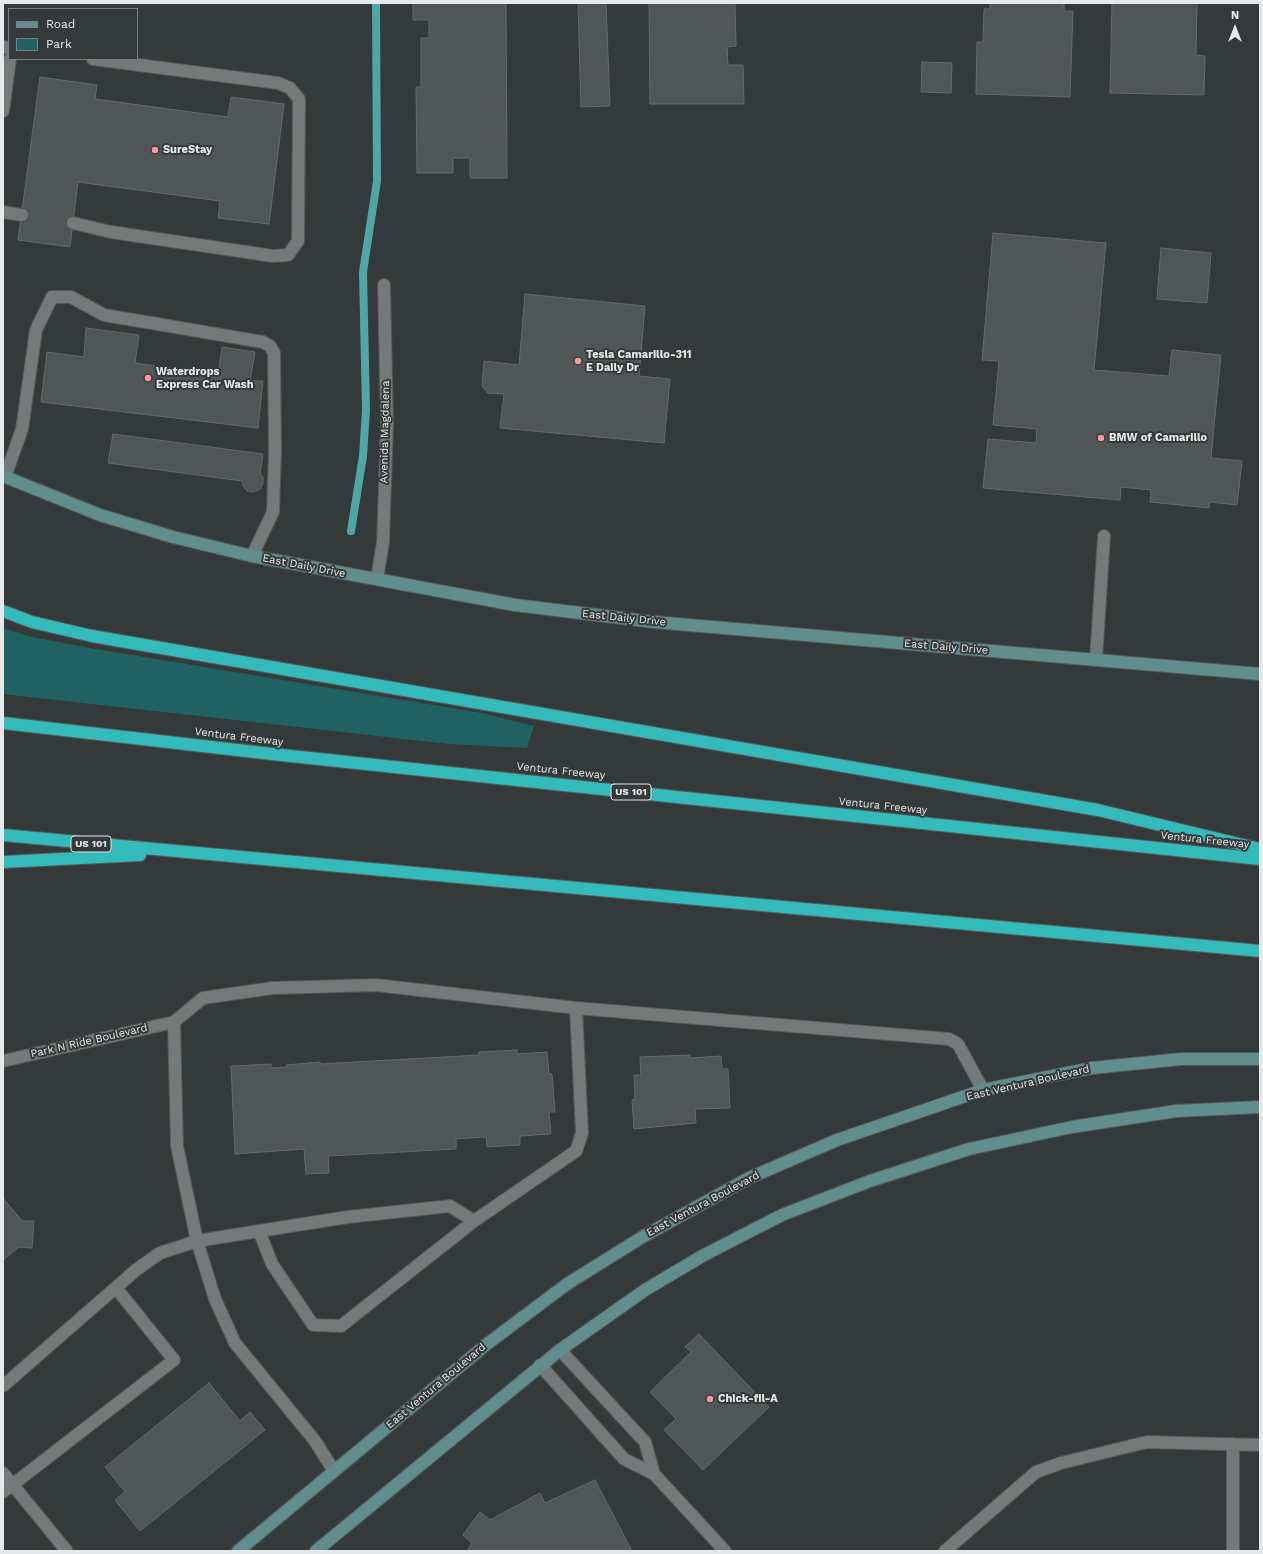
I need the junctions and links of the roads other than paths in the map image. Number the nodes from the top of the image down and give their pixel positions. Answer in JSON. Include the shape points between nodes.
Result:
{"nodes":[{"id":1,"x":10,"y":60,"type":"edge"},
{"id":2,"x":101,"y":60,"type":"edge"},
{"id":3,"x":3,"y":111,"type":"edge"},
{"id":4,"x":3,"y":212,"type":"edge"},
{"id":5,"x":22,"y":215,"type":"dead end"},
{"id":6,"x":73,"y":223,"type":"dead end"},
{"id":7,"x":384,"y":285,"type":"dead end"},
{"id":8,"x":4,"y":477,"type":"edge"},
{"id":9,"x":1104,"y":536,"type":"dead end"},
{"id":10,"x":252,"y":556,"type":"junction"},
{"id":11,"x":377,"y":579,"type":"junction"},
{"id":12,"x":3,"y":611,"type":"edge"},
{"id":13,"x":1096,"y":660,"type":"junction"},
{"id":14,"x":1260,"y":674,"type":"edge"},
{"id":15,"x":3,"y":722,"type":"edge"},
{"id":16,"x":3,"y":835,"type":"edge"},
{"id":17,"x":1260,"y":849,"type":"edge"},
{"id":18,"x":178,"y":852,"type":"junction"},
{"id":19,"x":1260,"y":859,"type":"edge"},
{"id":20,"x":3,"y":862,"type":"edge"},
{"id":21,"x":1260,"y":950,"type":"edge"},
{"id":22,"x":576,"y":1008,"type":"junction"},
{"id":23,"x":174,"y":1022,"type":"junction"},
{"id":24,"x":1260,"y":1059,"type":"edge"},
{"id":25,"x":3,"y":1060,"type":"edge"},
{"id":26,"x":983,"y":1090,"type":"junction"},
{"id":27,"x":1260,"y":1107,"type":"edge"},
{"id":28,"x":474,"y":1221,"type":"junction"},
{"id":29,"x":259,"y":1230,"type":"junction"},
{"id":30,"x":197,"y":1241,"type":"junction"},
{"id":31,"x":116,"y":1288,"type":"junction"},
{"id":32,"x":560,"y":1350,"type":"junction"},
{"id":33,"x":540,"y":1365,"type":"junction"},
{"id":34,"x":3,"y":1386,"type":"edge"},
{"id":35,"x":1233,"y":1444,"type":"junction"},
{"id":36,"x":1260,"y":1445,"type":"edge"},
{"id":37,"x":334,"y":1471,"type":"junction"},
{"id":38,"x":3,"y":1473,"type":"edge"},
{"id":39,"x":654,"y":1474,"type":"junction"},
{"id":40,"x":8,"y":1488,"type":"edge"},
{"id":41,"x":64,"y":1551,"type":"edge"},
{"id":42,"x":238,"y":1551,"type":"edge"},
{"id":43,"x":316,"y":1551,"type":"edge"},
{"id":44,"x":725,"y":1551,"type":"edge"},
{"id":45,"x":945,"y":1551,"type":"edge"},
{"id":46,"x":1233,"y":1551,"type":"edge"}],
"edges":[{"from":1,"to":3,"type":"street"},
{"from":2,"to":6,"type":"street","via":[[278,83],[290,88],[299,100],[298,241],[288,255],[273,256],[111,232]]},
{"from":4,"to":5,"type":"street"},
{"from":7,"to":11,"type":"street","name":"Avenida Magdalena","via":[[387,424],[383,542]]},
{"from":8,"to":10,"type":"main road","name":"East Daily Drive","via":[[100,515],[173,537]]},
{"from":8,"to":10,"type":"street","via":[[22,429],[36,330],[52,297],[71,297],[104,315],[262,342],[270,346],[274,353],[273,512]]},
{"from":9,"to":13,"type":"street"},
{"from":10,"to":11,"type":"main road","name":"East Daily Drive"},
{"from":11,"to":13,"type":"main road","name":"East Daily Drive","via":[[515,605],[580,614]]},
{"from":12,"to":17,"type":"highway","via":[[32,622],[92,636],[1098,810]]},
{"from":13,"to":14,"type":"main road","name":"East Daily Drive"},
{"from":15,"to":19,"type":"highway","name":"Ventura Freeway","number":"US 101","via":[[272,754]]},
{"from":16,"to":18,"type":"highway","number":"US 101"},
{"from":18,"to":20,"type":"highway"},
{"from":18,"to":21,"type":"highway","number":"US 101"},
{"from":22,"to":23,"type":"street","via":[[376,985],[273,988],[203,998]]},
{"from":22,"to":26,"type":"street","via":[[949,1039],[958,1044]]},
{"from":22,"to":28,"type":"street","via":[[582,1133],[576,1151]]},
{"from":23,"to":25,"type":"street","name":"Park N Ride Boulevard"},
{"from":23,"to":30,"type":"street","via":[[177,1146]]},
{"from":24,"to":26,"type":"main road","name":"East Ventura Boulevard","via":[[1181,1059],[1092,1068]]},
{"from":26,"to":37,"type":"main road","name":"East Ventura Boulevard","via":[[830,1143],[749,1178],[644,1236],[567,1284],[487,1344]]},
{"from":27,"to":32,"type":"main road","via":[[1176,1111],[1072,1127],[969,1149],[870,1181],[782,1215],[704,1255],[645,1290]]},
{"from":28,"to":29,"type":"street","via":[[450,1206]]},
{"from":28,"to":29,"type":"street","via":[[341,1326],[313,1325],[272,1264]]},
{"from":29,"to":30,"type":"street"},
{"from":30,"to":31,"type":"street","via":[[160,1253]]},
{"from":30,"to":37,"type":"street","via":[[215,1298],[235,1342],[315,1441]]},
{"from":31,"to":34,"type":"street"},
{"from":31,"to":40,"type":"street","via":[[174,1360]]},
{"from":32,"to":33,"type":"main road"},
{"from":32,"to":39,"type":"street","via":[[645,1442]]},
{"from":33,"to":39,"type":"street","via":[[624,1459]]},
{"from":33,"to":43,"type":"main road"},
{"from":35,"to":36,"type":"street"},
{"from":35,"to":45,"type":"street","via":[[1148,1442],[1061,1463],[1036,1472]]},
{"from":35,"to":46,"type":"street"},
{"from":37,"to":42,"type":"main road","name":"East Ventura Boulevard"},
{"from":38,"to":40,"type":"street"},
{"from":39,"to":44,"type":"street"},
{"from":40,"to":41,"type":"street","via":[[66,1550]]}]}
